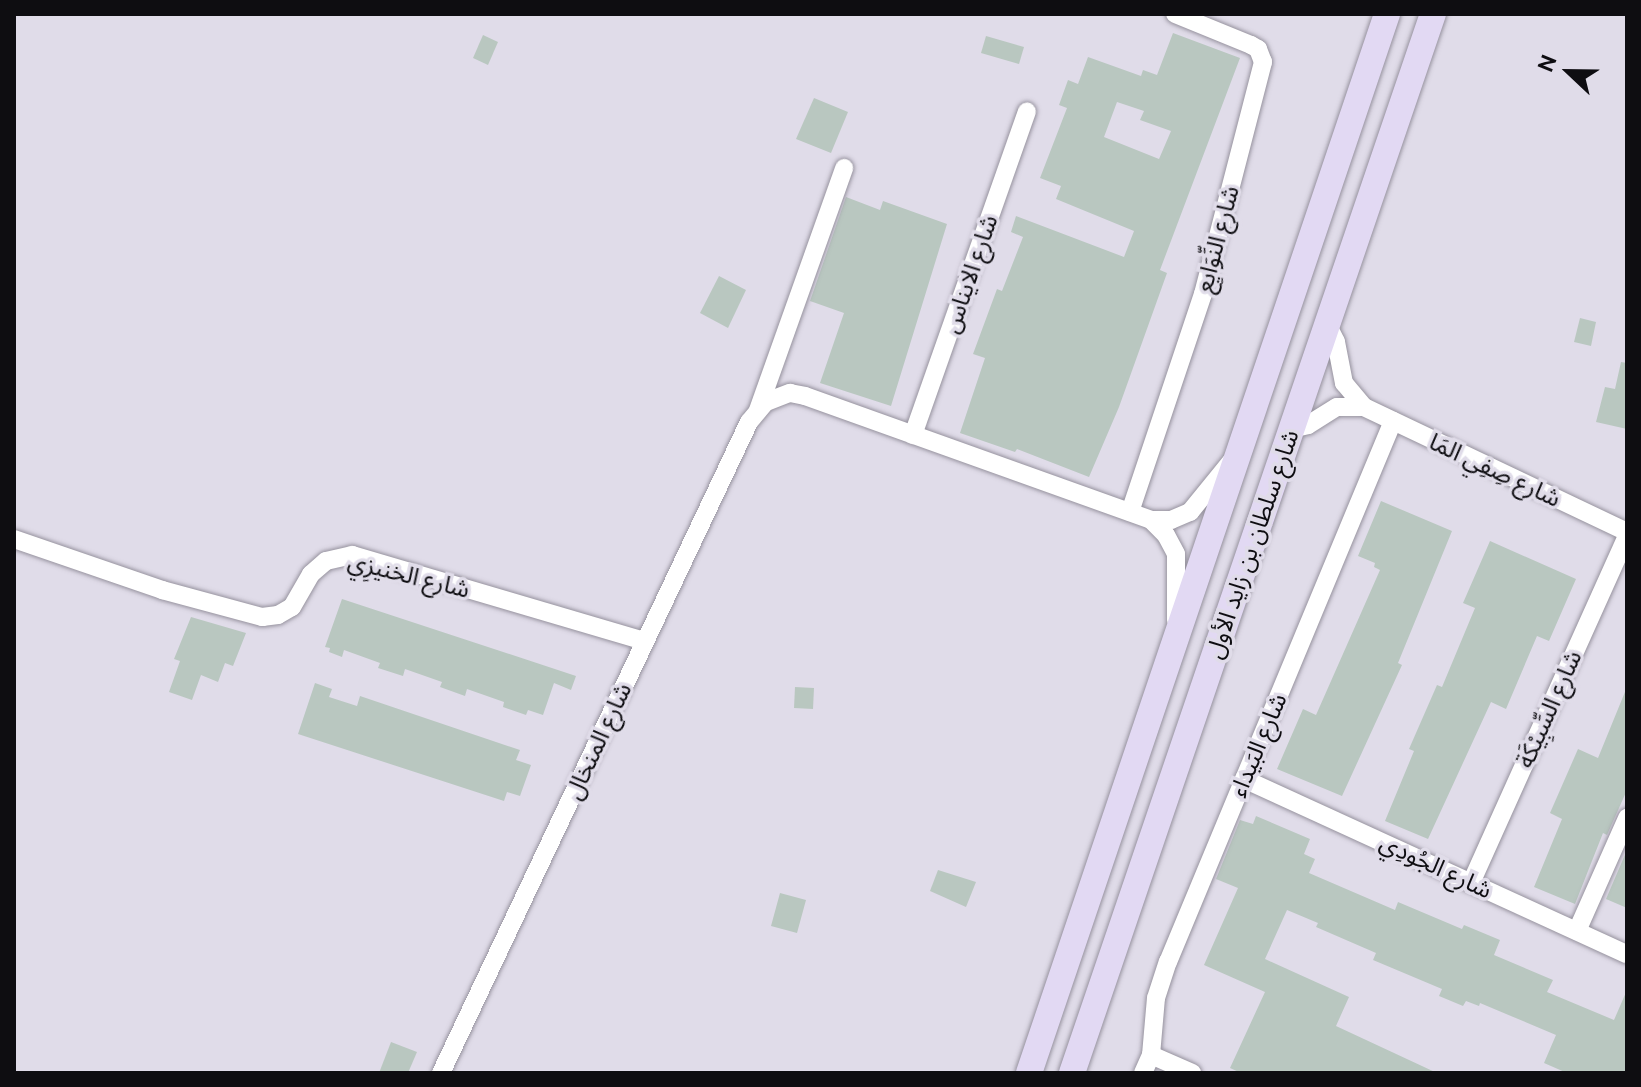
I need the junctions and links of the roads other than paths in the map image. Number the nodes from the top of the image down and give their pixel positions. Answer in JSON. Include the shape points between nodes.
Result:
{"nodes":[{"id":1,"x":1175,"y":14,"type":"edge"},
{"id":2,"x":1387,"y":14,"type":"edge"},
{"id":3,"x":1433,"y":14,"type":"edge"},
{"id":4,"x":1027,"y":112,"type":"dead end"},
{"id":5,"x":844,"y":168,"type":"dead end"},
{"id":6,"x":1327,"y":324,"type":"junction"},
{"id":7,"x":1364,"y":407,"type":"junction"},
{"id":8,"x":758,"y":410,"type":"junction"},
{"id":9,"x":1393,"y":421,"type":"junction"},
{"id":10,"x":1291,"y":429,"type":"junction"},
{"id":11,"x":913,"y":435,"type":"junction"},
{"id":12,"x":1238,"y":455,"type":"junction"},
{"id":13,"x":1130,"y":512,"type":"junction"},
{"id":14,"x":1151,"y":520,"type":"junction"},
{"id":15,"x":1627,"y":534,"type":"edge"},
{"id":16,"x":14,"y":539,"type":"edge"},
{"id":17,"x":1177,"y":632,"type":"junction"},
{"id":18,"x":645,"y":641,"type":"junction"},
{"id":19,"x":1244,"y":779,"type":"junction"},
{"id":20,"x":1627,"y":818,"type":"edge"},
{"id":21,"x":1471,"y":883,"type":"junction"},
{"id":22,"x":1577,"y":931,"type":"junction"},
{"id":23,"x":1627,"y":954,"type":"edge"},
{"id":24,"x":1151,"y":1055,"type":"junction"},
{"id":25,"x":441,"y":1073,"type":"edge"},
{"id":26,"x":1029,"y":1073,"type":"edge"},
{"id":27,"x":1072,"y":1073,"type":"edge"},
{"id":28,"x":1143,"y":1073,"type":"edge"},
{"id":29,"x":1192,"y":1073,"type":"edge"}],
"edges":[{"from":1,"to":13,"type":"street","name":"شارع النِّوَايِع","via":[[1251,45],[1263,62],[1203,294]]},
{"from":2,"to":12,"type":"main road","name":"شارع سلطان بن زايد الأول"},
{"from":3,"to":6,"type":"main road","name":"شارع سلطان بن زايد الأول"},
{"from":4,"to":11,"type":"street","name":"شارع الايناس"},
{"from":5,"to":8,"type":"street","name":"شارع المنخال"},
{"from":6,"to":7,"type":"street","via":[[1344,383]]},
{"from":6,"to":10,"type":"main road","name":"شارع سلطان بن زايد الأول"},
{"from":7,"to":9,"type":"street","name":"شارع صِفِي المَا"},
{"from":7,"to":10,"type":"street","via":[[1337,407]]},
{"from":8,"to":11,"type":"street","via":[[790,393]]},
{"from":8,"to":18,"type":"street","name":"شارع المنخال"},
{"from":9,"to":15,"type":"street","name":"شارع صِفِي المَا"},
{"from":9,"to":19,"type":"street","name":"شارع البَيداء"},
{"from":10,"to":27,"type":"main road","name":"شارع سلطان بن زايد الأول"},
{"from":11,"to":13,"type":"street"},
{"from":12,"to":14,"type":"street","via":[[1190,512],[1171,520]]},
{"from":12,"to":17,"type":"main road","name":"شارع سلطان بن زايد الأول"},
{"from":13,"to":14,"type":"street"},
{"from":14,"to":17,"type":"street","via":[[1176,554]]},
{"from":15,"to":21,"type":"street","name":"شارع السِّبِيْكَة"},
{"from":16,"to":18,"type":"street","name":"شارع الخنيزِي","via":[[162,590],[262,617],[292,607],[311,574],[326,561],[352,555]]},
{"from":17,"to":26,"type":"main road","name":"شارع سلطان بن زايد الأول"},
{"from":18,"to":25,"type":"street","name":"شارع المنخال"},
{"from":19,"to":21,"type":"street","name":"شارع الجُودِي"},
{"from":19,"to":24,"type":"street","name":"شارع البَيداء","via":[[1161,980]]},
{"from":20,"to":22,"type":"street"},
{"from":21,"to":22,"type":"street","name":"شارع الجُودِي"},
{"from":22,"to":23,"type":"street","name":"شارع الجُودِي"},
{"from":24,"to":28,"type":"street","name":"شارع البَيداء"},
{"from":24,"to":29,"type":"street"}]}
